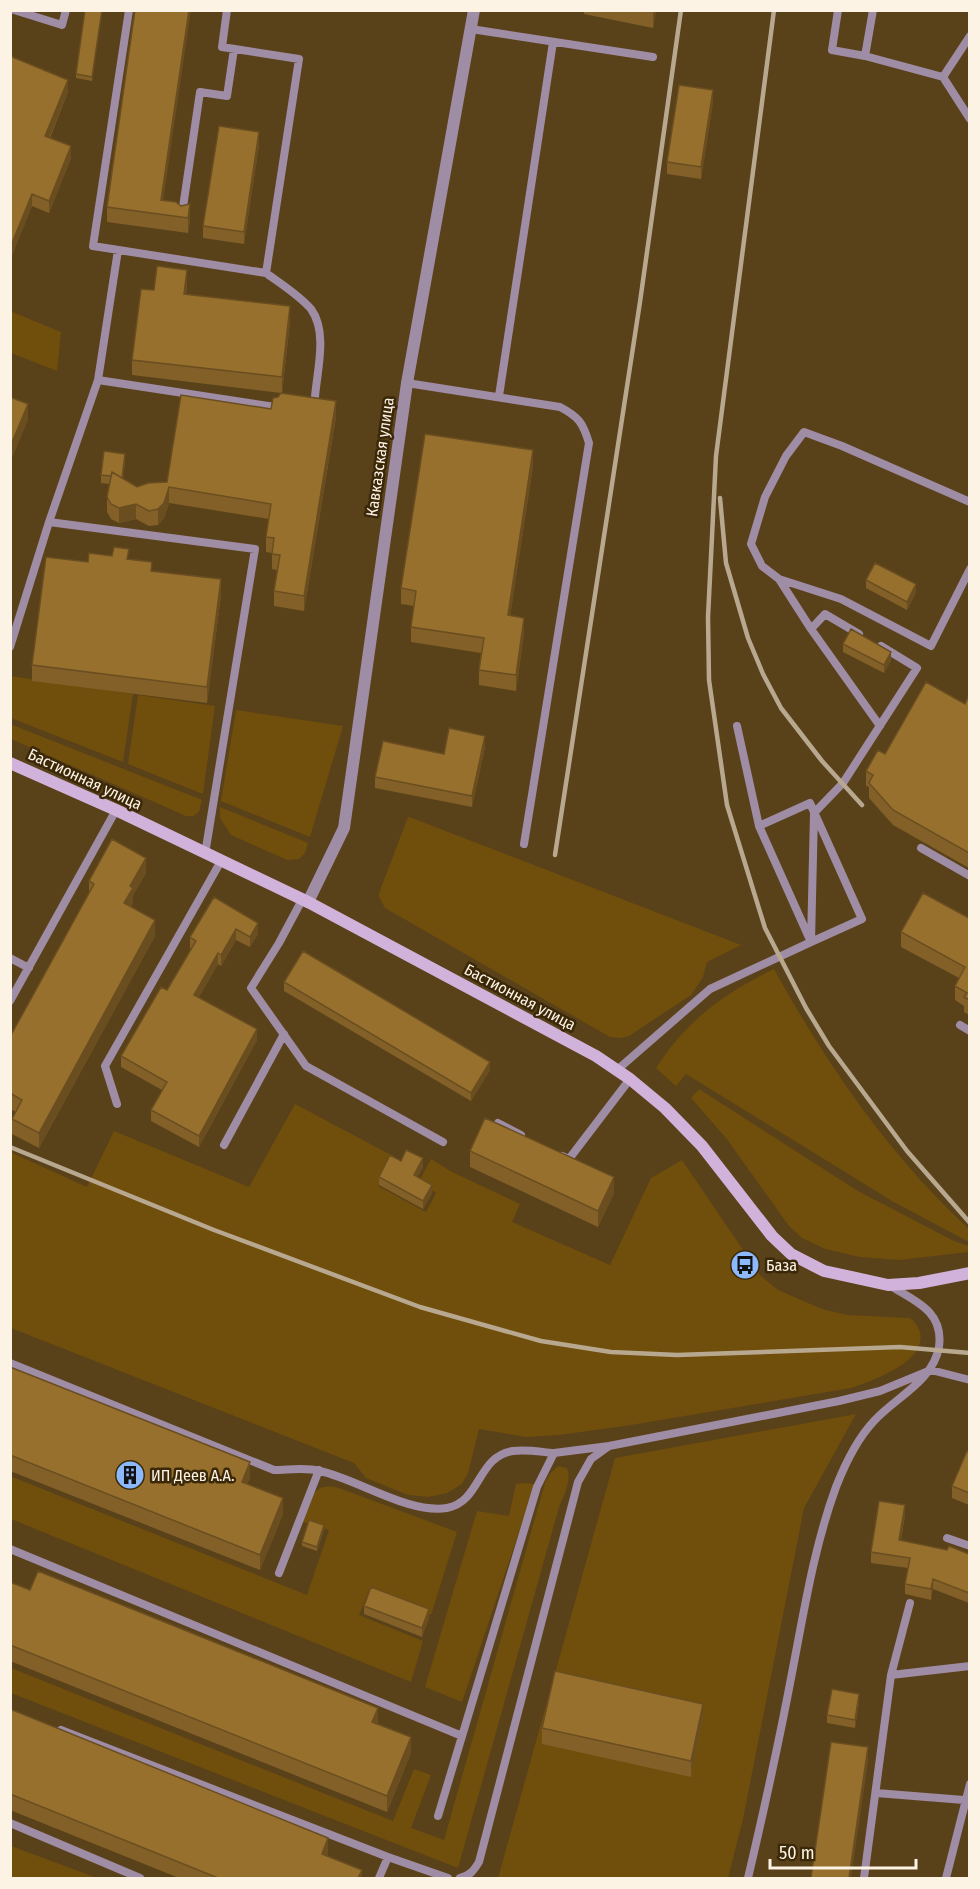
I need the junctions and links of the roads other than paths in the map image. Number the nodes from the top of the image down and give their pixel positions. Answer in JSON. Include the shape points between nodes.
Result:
{"nodes":[{"id":1,"x":14,"y":10,"type":"edge"},
{"id":2,"x":66,"y":10,"type":"edge"},
{"id":3,"x":129,"y":10,"type":"edge"},
{"id":4,"x":227,"y":10,"type":"edge"},
{"id":5,"x":474,"y":10,"type":"edge"},
{"id":6,"x":838,"y":10,"type":"edge"},
{"id":7,"x":873,"y":10,"type":"edge"},
{"id":8,"x":471,"y":29,"type":"junction"},
{"id":9,"x":969,"y":36,"type":"edge"},
{"id":10,"x":553,"y":42,"type":"junction"},
{"id":11,"x":234,"y":49,"type":"junction"},
{"id":12,"x":866,"y":56,"type":"junction"},
{"id":13,"x":653,"y":57,"type":"dead end"},
{"id":14,"x":943,"y":77,"type":"junction"},
{"id":15,"x":969,"y":119,"type":"edge"},
{"id":16,"x":182,"y":215,"type":"edge"},
{"id":17,"x":118,"y":250,"type":"junction"},
{"id":18,"x":266,"y":273,"type":"junction"},
{"id":19,"x":98,"y":380,"type":"junction"},
{"id":20,"x":407,"y":383,"type":"junction"},
{"id":21,"x":499,"y":396,"type":"junction"},
{"id":22,"x":315,"y":397,"type":"edge"},
{"id":23,"x":275,"y":408,"type":"edge"},
{"id":24,"x":969,"y":502,"type":"edge"},
{"id":25,"x":49,"y":522,"type":"junction"},
{"id":26,"x":969,"y":569,"type":"edge"},
{"id":27,"x":778,"y":579,"type":"junction"},
{"id":28,"x":811,"y":629,"type":"junction"},
{"id":29,"x":866,"y":638,"type":"edge"},
{"id":30,"x":876,"y":644,"type":"edge"},
{"id":31,"x":10,"y":647,"type":"edge"},
{"id":32,"x":737,"y":726,"type":"dead end"},
{"id":33,"x":880,"y":726,"type":"junction"},
{"id":34,"x":10,"y":763,"type":"edge"},
{"id":35,"x":116,"y":810,"type":"junction"},
{"id":36,"x":814,"y":813,"type":"junction"},
{"id":37,"x":759,"y":826,"type":"junction"},
{"id":38,"x":524,"y":844,"type":"dead end"},
{"id":39,"x":921,"y":848,"type":"dead end"},
{"id":40,"x":205,"y":854,"type":"junction"},
{"id":41,"x":220,"y":861,"type":"junction"},
{"id":42,"x":969,"y":876,"type":"edge"},
{"id":43,"x":305,"y":901,"type":"junction"},
{"id":44,"x":811,"y":942,"type":"junction"},
{"id":45,"x":10,"y":958,"type":"edge"},
{"id":46,"x":29,"y":968,"type":"junction"},
{"id":47,"x":10,"y":1001,"type":"edge"},
{"id":48,"x":960,"y":1025,"type":"dead end"},
{"id":49,"x":969,"y":1031,"type":"edge"},
{"id":50,"x":284,"y":1034,"type":"junction"},
{"id":51,"x":617,"y":1070,"type":"junction"},
{"id":52,"x":630,"y":1079,"type":"junction"},
{"id":53,"x":117,"y":1104,"type":"dead end"},
{"id":54,"x":498,"y":1124,"type":"edge"},
{"id":55,"x":528,"y":1139,"type":"edge"},
{"id":56,"x":443,"y":1142,"type":"dead end"},
{"id":57,"x":224,"y":1145,"type":"dead end"},
{"id":58,"x":558,"y":1154,"type":"edge"},
{"id":59,"x":969,"y":1273,"type":"edge"},
{"id":60,"x":888,"y":1285,"type":"junction"},
{"id":61,"x":10,"y":1363,"type":"edge"},
{"id":62,"x":931,"y":1370,"type":"junction"},
{"id":63,"x":969,"y":1380,"type":"edge"},
{"id":64,"x":609,"y":1446,"type":"junction"},
{"id":65,"x":554,"y":1453,"type":"junction"},
{"id":66,"x":319,"y":1470,"type":"junction"},
{"id":67,"x":947,"y":1538,"type":"dead end"},
{"id":68,"x":969,"y":1546,"type":"edge"},
{"id":69,"x":10,"y":1549,"type":"edge"},
{"id":70,"x":279,"y":1573,"type":"dead end"},
{"id":71,"x":910,"y":1603,"type":"dead end"},
{"id":72,"x":969,"y":1666,"type":"edge"},
{"id":73,"x":891,"y":1675,"type":"junction"},
{"id":74,"x":55,"y":1728,"type":"edge"},
{"id":75,"x":462,"y":1736,"type":"junction"},
{"id":76,"x":969,"y":1784,"type":"edge"},
{"id":77,"x":876,"y":1793,"type":"junction"},
{"id":78,"x":964,"y":1800,"type":"junction"},
{"id":79,"x":438,"y":1815,"type":"dead end"},
{"id":80,"x":10,"y":1823,"type":"edge"},
{"id":81,"x":388,"y":1857,"type":"junction"},
{"id":82,"x":140,"y":1878,"type":"edge"},
{"id":83,"x":379,"y":1878,"type":"edge"},
{"id":84,"x":448,"y":1878,"type":"edge"},
{"id":85,"x":460,"y":1878,"type":"edge"},
{"id":86,"x":748,"y":1878,"type":"edge"},
{"id":87,"x":864,"y":1878,"type":"edge"},
{"id":88,"x":946,"y":1878,"type":"edge"}],
"edges":[{"from":1,"to":2,"type":"lane","via":[[62,25]]},
{"from":3,"to":17,"type":"lane","via":[[93,246]]},
{"from":4,"to":11,"type":"lane","via":[[222,48]]},
{"from":5,"to":8,"type":"street","name":"Кавказская улица"},
{"from":6,"to":12,"type":"lane","via":[[832,50]]},
{"from":7,"to":12,"type":"lane"},
{"from":8,"to":10,"type":"lane"},
{"from":8,"to":20,"type":"street","name":"Кавказская улица"},
{"from":9,"to":14,"type":"lane"},
{"from":10,"to":13,"type":"lane"},
{"from":10,"to":21,"type":"lane"},
{"from":11,"to":16,"type":"lane","via":[[227,96],[200,92]]},
{"from":11,"to":18,"type":"lane","via":[[299,59]]},
{"from":12,"to":14,"type":"lane"},
{"from":14,"to":15,"type":"lane"},
{"from":17,"to":18,"type":"lane"},
{"from":17,"to":19,"type":"lane"},
{"from":18,"to":22,"type":"lane","via":[[312,310],[320,347]]},
{"from":19,"to":23,"type":"lane"},
{"from":19,"to":25,"type":"lane"},
{"from":20,"to":21,"type":"lane"},
{"from":20,"to":43,"type":"street","name":"Кавказская улица","via":[[344,828]]},
{"from":21,"to":38,"type":"lane","via":[[560,407],[585,427],[589,443]]},
{"from":24,"to":27,"type":"lane","via":[[804,432],[786,456],[765,497],[751,544],[762,566]]},
{"from":25,"to":31,"type":"lane"},
{"from":25,"to":40,"type":"lane","via":[[255,549]]},
{"from":26,"to":27,"type":"lane","via":[[931,646],[841,599]]},
{"from":27,"to":28,"type":"lane"},
{"from":28,"to":29,"type":"lane","via":[[825,614]]},
{"from":28,"to":33,"type":"lane"},
{"from":30,"to":33,"type":"lane","via":[[917,668]]},
{"from":32,"to":37,"type":"lane"},
{"from":33,"to":36,"type":"lane","via":[[843,783]]},
{"from":34,"to":35,"type":"main road","name":"Бастионная улица"},
{"from":35,"to":40,"type":"main road","name":"Бастионная улица"},
{"from":35,"to":46,"type":"lane"},
{"from":36,"to":37,"type":"lane","via":[[810,803]]},
{"from":36,"to":44,"type":"lane"},
{"from":36,"to":44,"type":"lane","via":[[862,919]]},
{"from":37,"to":44,"type":"lane"},
{"from":39,"to":42,"type":"lane"},
{"from":40,"to":41,"type":"main road","name":"Бастионная улица"},
{"from":41,"to":43,"type":"main road","name":"Бастионная улица"},
{"from":41,"to":53,"type":"lane","via":[[105,1066]]},
{"from":43,"to":50,"type":"lane","via":[[251,988]]},
{"from":43,"to":51,"type":"main road","name":"Бастионная улица"},
{"from":44,"to":51,"type":"lane","via":[[710,989]]},
{"from":45,"to":46,"type":"lane"},
{"from":46,"to":47,"type":"lane"},
{"from":48,"to":49,"type":"lane"},
{"from":50,"to":56,"type":"lane","via":[[306,1066]]},
{"from":50,"to":57,"type":"lane"},
{"from":51,"to":52,"type":"main road","name":"Бастионная улица"},
{"from":52,"to":58,"type":"lane","via":[[568,1159]]},
{"from":52,"to":60,"type":"main road","name":"Бастионная улица","via":[[702,1146],[772,1236],[791,1254],[824,1271]]},
{"from":54,"to":55,"type":"lane"},
{"from":59,"to":60,"type":"main road","name":"Бастионная улица"},
{"from":60,"to":62,"type":"lane","via":[[921,1304],[938,1324],[939,1346]]},
{"from":61,"to":66,"type":"lane","via":[[274,1470]]},
{"from":62,"to":63,"type":"lane"},
{"from":62,"to":64,"type":"lane","via":[[880,1391],[839,1401]]},
{"from":62,"to":86,"type":"lane","via":[[874,1421],[849,1456],[835,1489],[807,1595]]},
{"from":64,"to":65,"type":"lane"},
{"from":64,"to":85,"type":"lane","via":[[591,1459],[578,1482],[479,1862],[474,1871]]},
{"from":65,"to":66,"type":"lane","via":[[513,1451],[499,1455],[485,1468],[469,1497],[447,1508],[413,1505]]},
{"from":65,"to":75,"type":"lane","via":[[537,1488]]},
{"from":66,"to":70,"type":"lane"},
{"from":67,"to":68,"type":"lane"},
{"from":69,"to":75,"type":"lane"},
{"from":71,"to":73,"type":"lane"},
{"from":72,"to":73,"type":"lane"},
{"from":73,"to":77,"type":"lane"},
{"from":74,"to":81,"type":"lane"},
{"from":75,"to":79,"type":"lane"},
{"from":76,"to":78,"type":"lane"},
{"from":77,"to":78,"type":"lane"},
{"from":77,"to":87,"type":"lane"},
{"from":78,"to":88,"type":"lane"},
{"from":80,"to":82,"type":"lane"},
{"from":81,"to":83,"type":"lane"},
{"from":81,"to":84,"type":"lane"}]}
